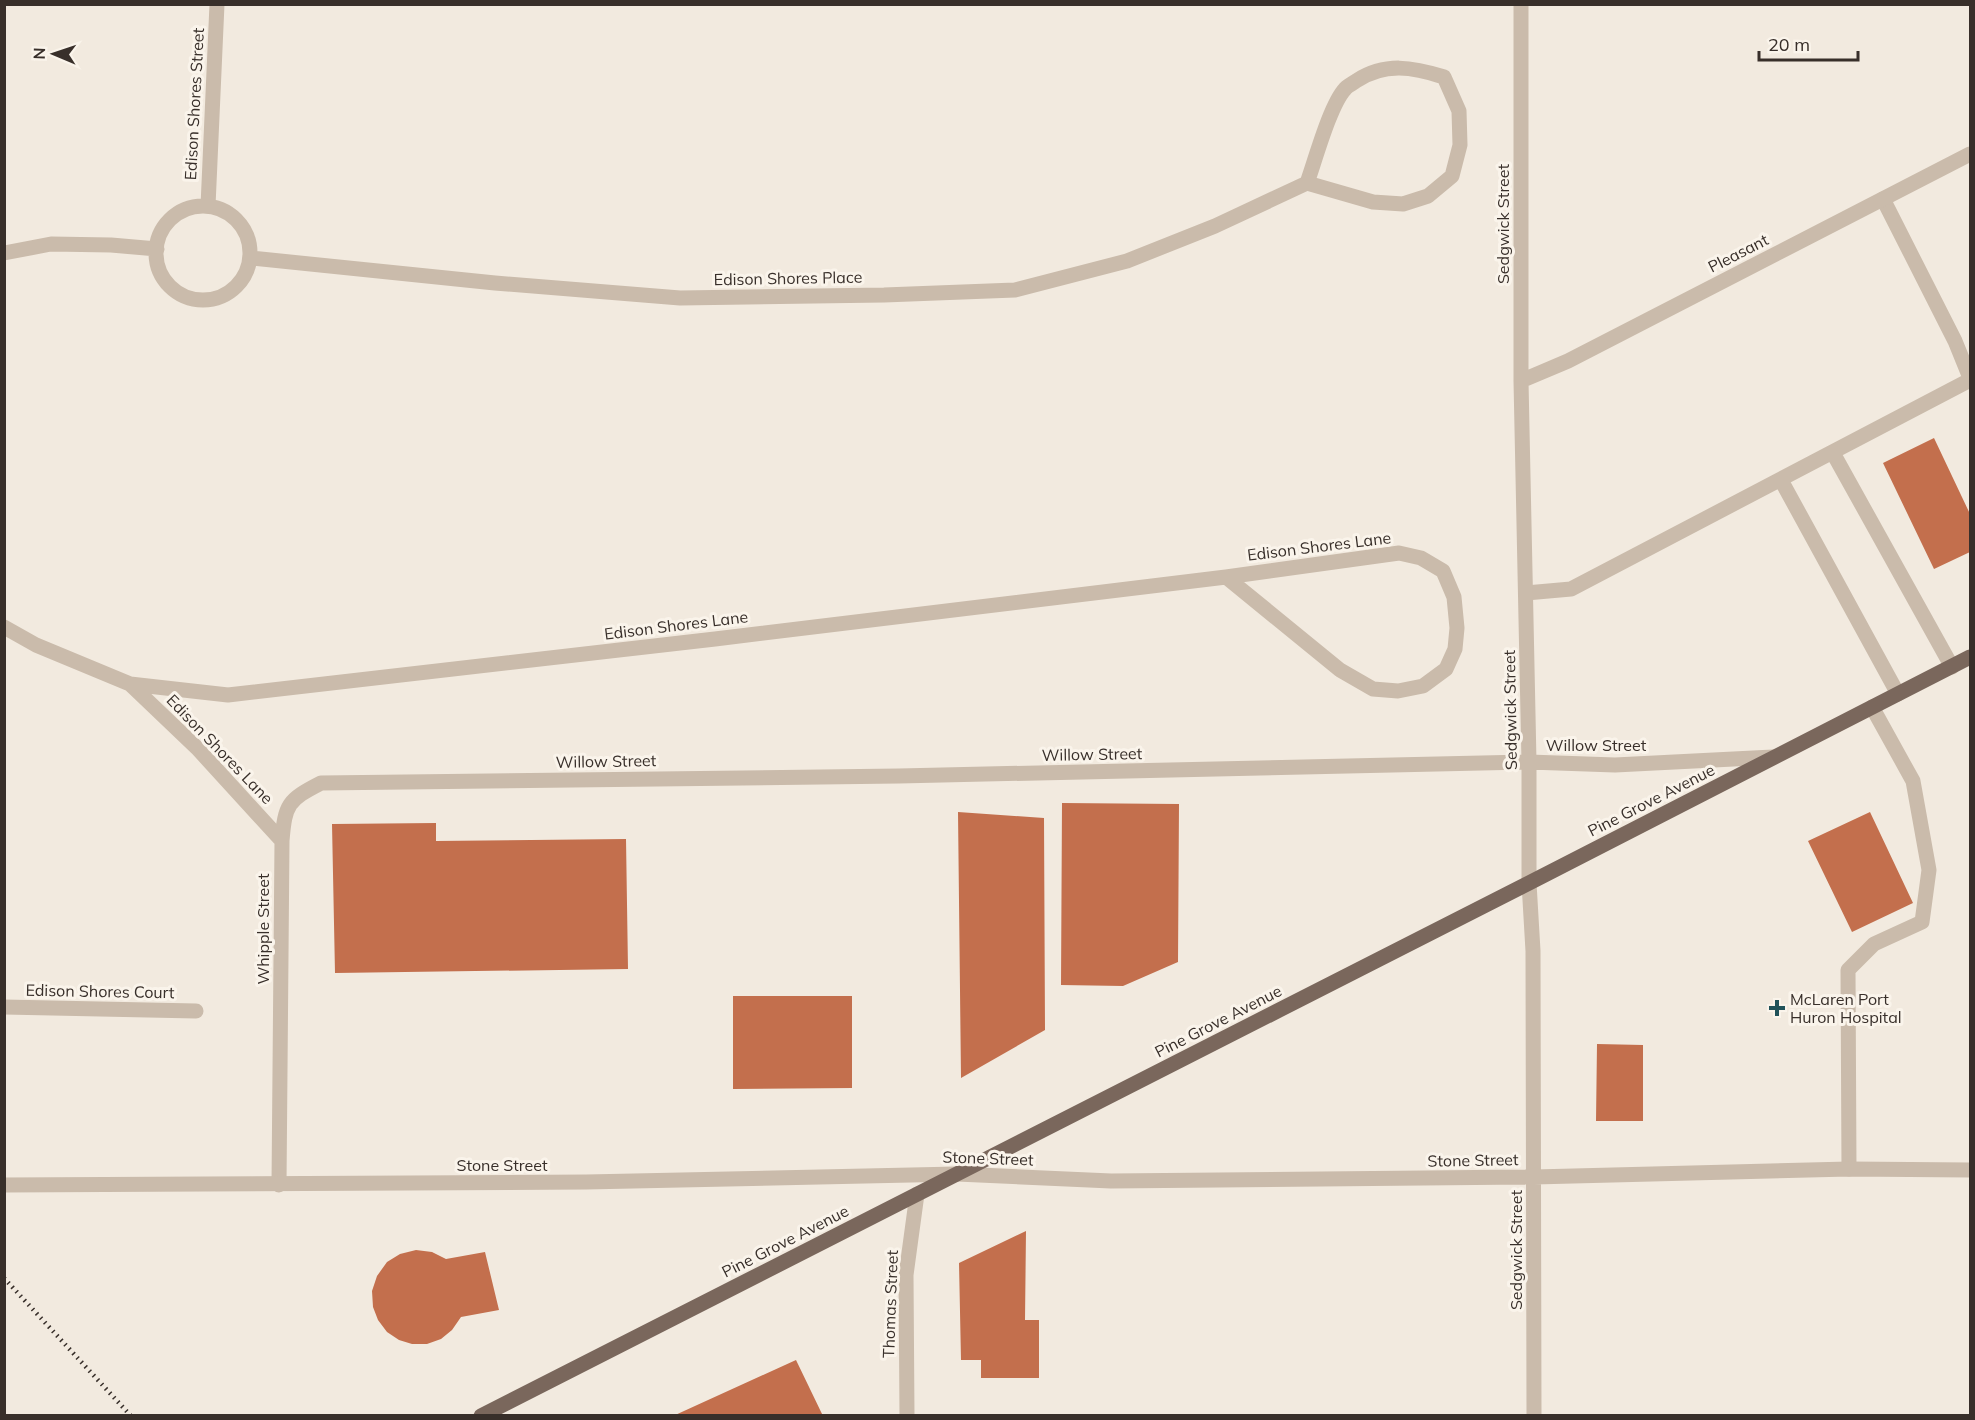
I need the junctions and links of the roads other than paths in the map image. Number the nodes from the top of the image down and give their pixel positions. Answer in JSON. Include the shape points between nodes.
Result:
{"nodes":[{"id":1,"x":217,"y":4,"type":"edge"},
{"id":2,"x":1521,"y":4,"type":"edge"},
{"id":3,"x":1971,"y":154,"type":"edge"},
{"id":4,"x":1307,"y":183,"type":"junction"},
{"id":5,"x":1883,"y":199,"type":"junction"},
{"id":6,"x":208,"y":206,"type":"junction"},
{"id":7,"x":157,"y":249,"type":"junction"},
{"id":8,"x":4,"y":253,"type":"edge"},
{"id":9,"x":251,"y":258,"type":"junction"},
{"id":10,"x":1971,"y":379,"type":"edge"},
{"id":11,"x":1521,"y":381,"type":"junction"},
{"id":12,"x":1833,"y":453,"type":"junction"},
{"id":13,"x":1781,"y":480,"type":"junction"},
{"id":14,"x":1226,"y":577,"type":"junction"},
{"id":15,"x":1526,"y":593,"type":"junction"},
{"id":16,"x":4,"y":627,"type":"edge"},
{"id":17,"x":1971,"y":657,"type":"edge"},
{"id":18,"x":1952,"y":667,"type":"junction"},
{"id":19,"x":130,"y":684,"type":"junction"},
{"id":20,"x":1898,"y":694,"type":"junction"},
{"id":21,"x":1872,"y":707,"type":"junction"},
{"id":22,"x":1773,"y":757,"type":"junction"},
{"id":23,"x":1522,"y":763,"type":"junction"},
{"id":24,"x":412,"y":782,"type":"joint"},
{"id":25,"x":282,"y":841,"type":"junction"},
{"id":26,"x":1529,"y":884,"type":"junction"},
{"id":27,"x":4,"y":1007,"type":"edge"},
{"id":28,"x":196,"y":1011,"type":"dead end"},
{"id":29,"x":1849,"y":1169,"type":"junction"},
{"id":30,"x":1971,"y":1170,"type":"edge"},
{"id":31,"x":957,"y":1174,"type":"junction"},
{"id":32,"x":1534,"y":1177,"type":"junction"},
{"id":33,"x":4,"y":1185,"type":"edge"},
{"id":34,"x":279,"y":1185,"type":"junction"},
{"id":35,"x":916,"y":1194,"type":"junction"},
{"id":36,"x":481,"y":1416,"type":"edge"},
{"id":37,"x":907,"y":1416,"type":"edge"},
{"id":38,"x":1534,"y":1416,"type":"edge"}],
"edges":[{"from":1,"to":6,"type":"street","name":"Edison Shores Street"},
{"from":2,"to":11,"type":"street","name":"Sedgwick Street"},
{"from":3,"to":5,"type":"street","name":"Pleasant"},
{"from":4,"to":4,"type":"street","via":[[1345,89],[1368,73],[1392,67],[1444,77],[1459,111],[1460,146],[1452,176],[1428,196],[1402,204],[1373,202]]},
{"from":4,"to":9,"type":"street","name":"Edison Shores Place","via":[[1127,261],[1016,290],[680,298],[495,284]]},
{"from":5,"to":10,"type":"street"},
{"from":5,"to":11,"type":"street","name":"Pleasant","via":[[1568,361]]},
{"from":6,"to":7,"type":"street","via":[[193,207],[168,222]]},
{"from":6,"to":9,"type":"street","via":[[234,217],[247,236]]},
{"from":7,"to":8,"type":"street","via":[[51,244]]},
{"from":7,"to":9,"type":"street","via":[[164,280],[191,299],[223,296],[246,274]]},
{"from":10,"to":12,"type":"street"},
{"from":11,"to":15,"type":"street","name":"Sedgwick Street"},
{"from":12,"to":13,"type":"street"},
{"from":12,"to":18,"type":"street"},
{"from":13,"to":15,"type":"street","via":[[1571,589]]},
{"from":13,"to":20,"type":"street"},
{"from":14,"to":14,"type":"street","name":"Edison Shores Lane","via":[[1340,670],[1373,689],[1398,691],[1423,686],[1446,669],[1455,649],[1455,597],[1443,571],[1421,558],[1399,553]]},
{"from":14,"to":19,"type":"street","name":"Edison Shores Lane","via":[[228,695]]},
{"from":15,"to":23,"type":"street","name":"Sedgwick Street"},
{"from":16,"to":19,"type":"street","name":"Edison Shores Lane","via":[[36,645]]},
{"from":17,"to":18,"type":"main road","name":"Pine Grove Avenue"},
{"from":18,"to":20,"type":"main road","name":"Pine Grove Avenue"},
{"from":19,"to":25,"type":"street","name":"Edison Shores Lane","via":[[197,748]]},
{"from":20,"to":21,"type":"main road","name":"Pine Grove Avenue"},
{"from":21,"to":22,"type":"main road","name":"Pine Grove Avenue"},
{"from":21,"to":29,"type":"street","via":[[1913,781],[1929,870],[1922,922],[1874,944],[1848,970]]},
{"from":22,"to":23,"type":"street","name":"Willow Street","via":[[1615,765]]},
{"from":22,"to":26,"type":"main road","name":"Pine Grove Avenue"},
{"from":23,"to":24,"type":"street","name":"Willow Street"},
{"from":23,"to":26,"type":"street","name":"Sedgwick Street"},
{"from":24,"to":25,"type":"street","name":"Whipple Street","via":[[321,783],[298,795],[284,814]]},
{"from":25,"to":34,"type":"street","name":"Whipple Street"},
{"from":26,"to":31,"type":"main road","name":"Pine Grove Avenue"},
{"from":26,"to":32,"type":"street","name":"Sedgwick Street"},
{"from":27,"to":28,"type":"street","name":"Edison Shores Court"},
{"from":29,"to":30,"type":"street","name":"Stone Street"},
{"from":29,"to":32,"type":"street","name":"Stone Street"},
{"from":31,"to":32,"type":"street","name":"Stone Street","via":[[1111,1181]]},
{"from":31,"to":34,"type":"street","name":"Stone Street"},
{"from":31,"to":35,"type":"main road","name":"Pine Grove Avenue"},
{"from":32,"to":38,"type":"street","name":"Sedgwick Street"},
{"from":33,"to":34,"type":"street","name":"Stone Street"},
{"from":35,"to":36,"type":"main road","name":"Pine Grove Avenue"},
{"from":35,"to":37,"type":"street","name":"Thomas Street","via":[[906,1275]]}]}
